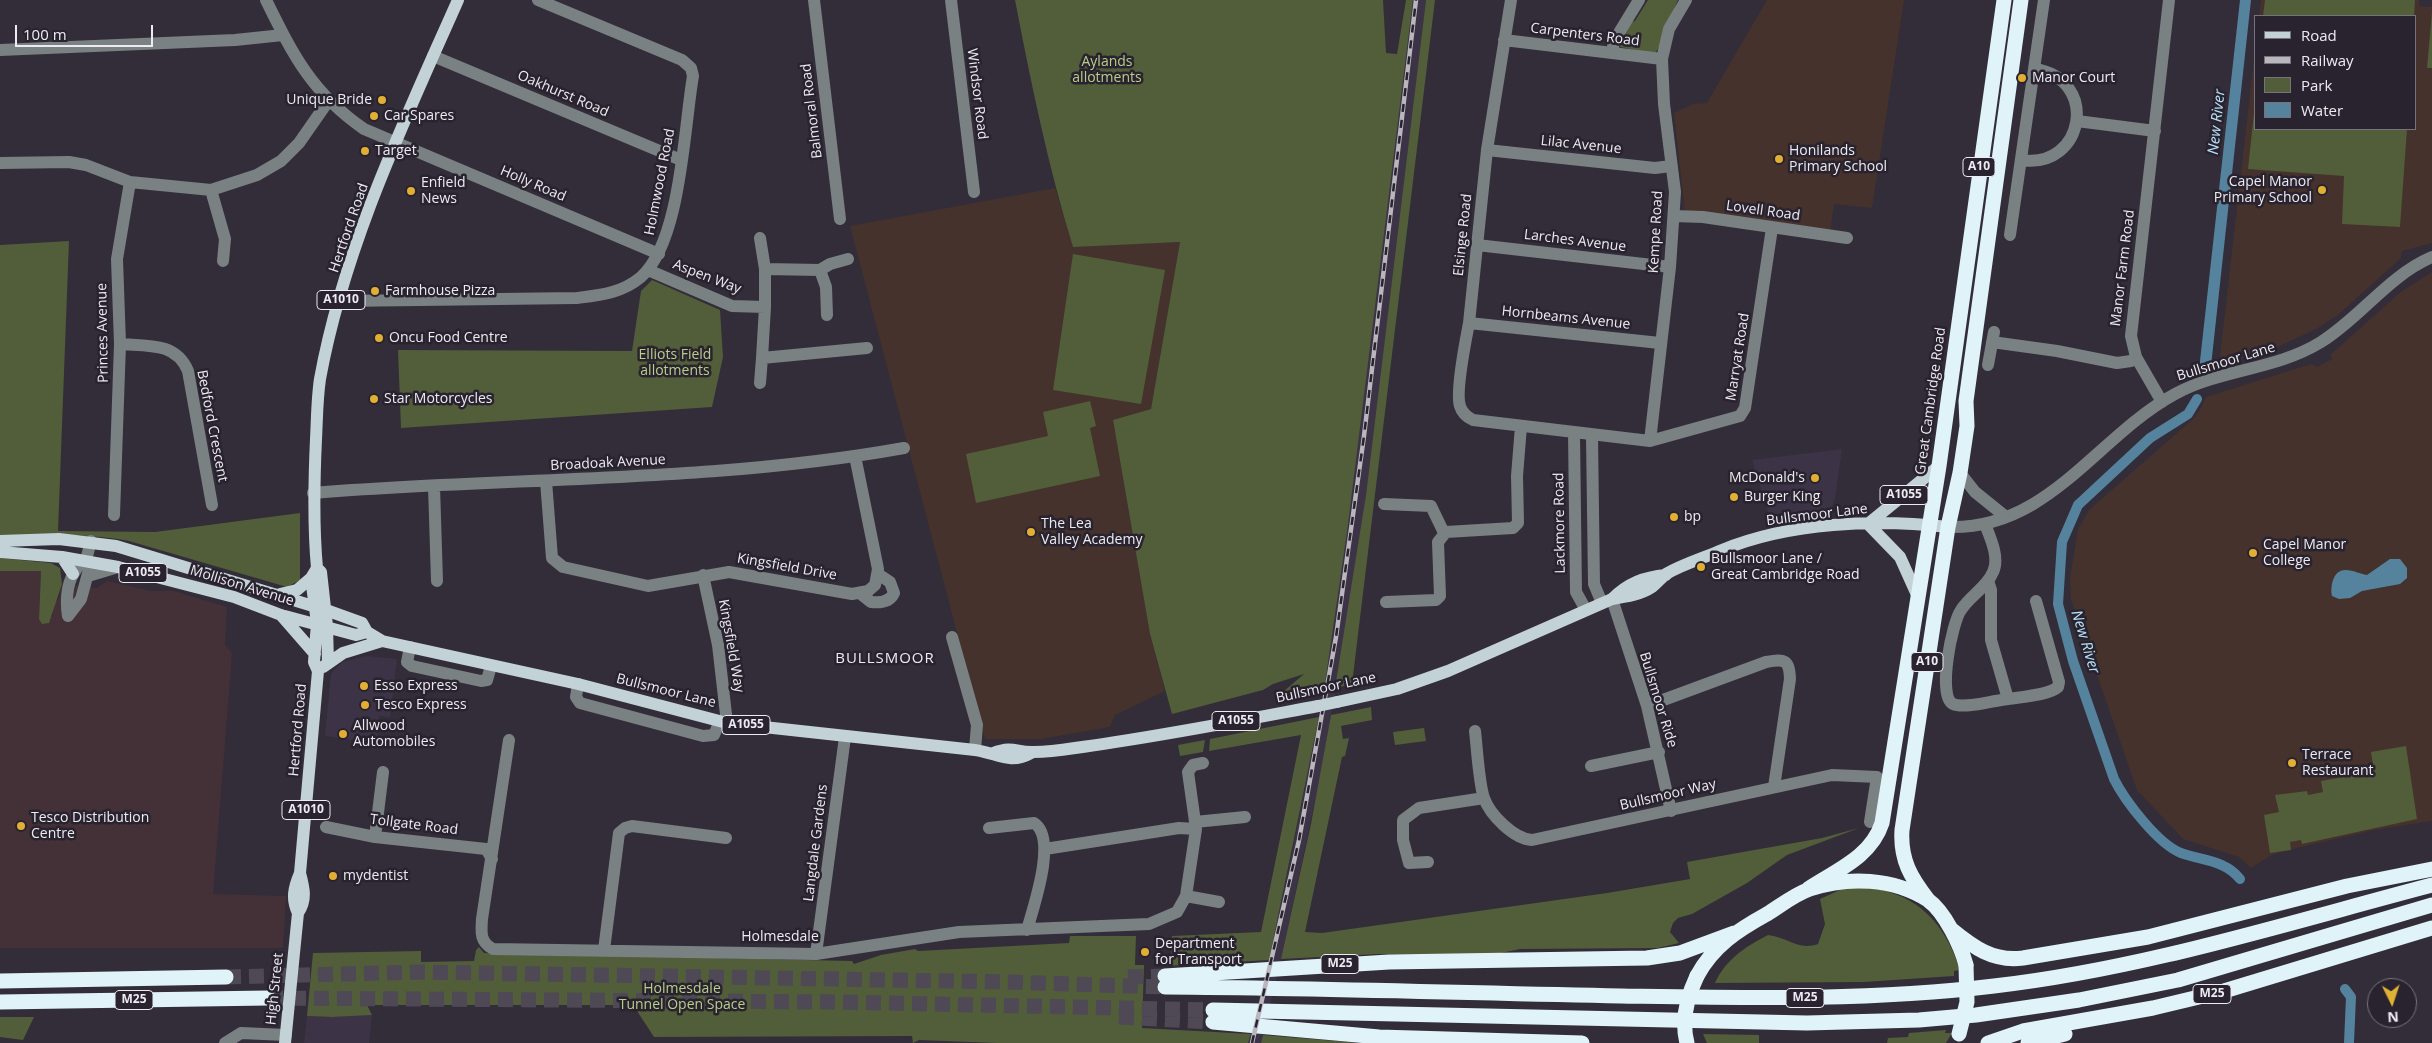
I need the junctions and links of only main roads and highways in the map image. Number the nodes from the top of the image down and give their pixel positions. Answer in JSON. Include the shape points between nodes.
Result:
{"nodes":[{"id":1,"x":458,"y":0,"type":"edge"},
{"id":2,"x":2004,"y":0,"type":"edge"},
{"id":3,"x":2021,"y":0,"type":"edge"},
{"id":4,"x":1966,"y":401,"type":"junction"},
{"id":5,"x":1939,"y":466,"type":"junction"},
{"id":6,"x":1868,"y":524,"type":"junction"},
{"id":7,"x":1929,"y":525,"type":"junction"},
{"id":8,"x":1948,"y":527,"type":"junction"},
{"id":9,"x":0,"y":542,"type":"edge"},
{"id":10,"x":0,"y":552,"type":"edge"},
{"id":11,"x":62,"y":557,"type":"junction"},
{"id":12,"x":314,"y":573,"type":"junction"},
{"id":13,"x":73,"y":574,"type":"road end"},
{"id":14,"x":280,"y":594,"type":"junction"},
{"id":15,"x":1918,"y":596,"type":"junction"},
{"id":16,"x":320,"y":608,"type":"junction"},
{"id":17,"x":281,"y":615,"type":"junction"},
{"id":18,"x":322,"y":624,"type":"junction"},
{"id":19,"x":367,"y":632,"type":"junction"},
{"id":20,"x":382,"y":641,"type":"junction"},
{"id":21,"x":314,"y":654,"type":"junction"},
{"id":22,"x":1910,"y":654,"type":"junction"},
{"id":23,"x":323,"y":667,"type":"junction"},
{"id":24,"x":2432,"y":869,"type":"edge"},
{"id":25,"x":2432,"y":885,"type":"edge"},
{"id":26,"x":1808,"y":889,"type":"junction"},
{"id":27,"x":1928,"y":901,"type":"junction"},
{"id":28,"x":2432,"y":905,"type":"edge"},
{"id":29,"x":2432,"y":928,"type":"edge"},
{"id":30,"x":1951,"y":929,"type":"junction"},
{"id":31,"x":1734,"y":933,"type":"junction"},
{"id":32,"x":295,"y":939,"type":"joint"},
{"id":33,"x":226,"y":977,"type":"tunnel mouth"},
{"id":34,"x":0,"y":981,"type":"edge"},
{"id":35,"x":268,"y":998,"type":"tunnel mouth"},
{"id":36,"x":0,"y":1002,"type":"edge"},
{"id":37,"x":2153,"y":1008,"type":"junction"},
{"id":38,"x":285,"y":1039,"type":"edge"},
{"id":39,"x":1957,"y":1039,"type":"edge"},
{"id":40,"x":1582,"y":1043,"type":"edge"},
{"id":41,"x":1687,"y":1043,"type":"edge"},
{"id":42,"x":1988,"y":1043,"type":"edge"},
{"id":43,"x":2028,"y":1043,"type":"edge"}],
"edges":[{"from":1,"to":12,"type":"main road","name":"Hertford Road","number":"A1010","via":[[395,142],[356,248],[320,380],[313,493]]},
{"from":2,"to":5,"type":"highway","name":"Great Cambridge Road","number":"A10"},
{"from":3,"to":4,"type":"highway","number":"A10"},
{"from":4,"to":7,"type":"highway","via":[[1956,428],[1944,505]]},
{"from":4,"to":8,"type":"highway","number":"A10","via":[[1967,426]]},
{"from":5,"to":6,"type":"main road","number":"A1055"},
{"from":5,"to":7,"type":"highway","name":"Great Cambridge Road","number":"A10"},
{"from":6,"to":7,"type":"main road","name":"Bullsmoor Lane","number":"A1055"},
{"from":6,"to":15,"type":"main road","via":[[1900,557]]},
{"from":6,"to":20,"type":"main road","name":"Bullsmoor Lane","number":"A1055","bridge":true,"via":[[1805,529],[1765,536],[1731,547],[1666,574],[1651,587],[1607,601],[1423,681],[1318,706],[1128,740],[1032,753],[1013,749],[993,753],[724,722],[578,684]]},
{"from":7,"to":8,"type":"main road","name":"Bullsmoor Lane","number":"A1055"},
{"from":7,"to":15,"type":"highway","name":"Great Cambridge Road","number":"A10"},
{"from":8,"to":22,"type":"highway","via":[[1933,550],[1922,618]]},
{"from":8,"to":27,"type":"highway","number":"A10","via":[[1901,840],[1907,870]]},
{"from":9,"to":14,"type":"main road","name":"Mollison Avenue","number":"A1055","via":[[91,541]]},
{"from":10,"to":11,"type":"main road","name":"Mollison Avenue","number":"A1055"},
{"from":11,"to":13,"type":"main road"},
{"from":11,"to":17,"type":"main road","name":"Mollison Avenue","number":"A1055","via":[[118,567],[234,597]]},
{"from":12,"to":14,"type":"main road","via":[[296,590]]},
{"from":12,"to":16,"type":"main road","name":"Hertford Road","number":"A1010","via":[[321,572]]},
{"from":14,"to":16,"type":"main road","name":"Mollison Avenue","number":"A1055"},
{"from":15,"to":22,"type":"highway","name":"Great Cambridge Road","number":"A10"},
{"from":16,"to":18,"type":"main road","name":"Hertford Road","number":"A1010"},
{"from":16,"to":19,"type":"main road","name":"Bullsmoor Lane","number":"A1055","via":[[362,623]]},
{"from":17,"to":18,"type":"main road","name":"Mollison Avenue","number":"A1055"},
{"from":17,"to":21,"type":"main road","number":"A1010"},
{"from":18,"to":19,"type":"main road","name":"Bullsmoor Lane","number":"A1055","via":[[356,635]]},
{"from":18,"to":21,"type":"main road","name":"Hertford Road","number":"A1010"},
{"from":18,"to":23,"type":"main road","name":"Hertford Road","number":"A1010"},
{"from":19,"to":20,"type":"main road","name":"Bullsmoor Lane","number":"A1055"},
{"from":20,"to":23,"type":"main road","via":[[343,653]]},
{"from":21,"to":23,"type":"main road","name":"Hertford Road","number":"A1010"},
{"from":22,"to":26,"type":"highway","name":"Great Cambridge Road","number":"A10","via":[[1879,831],[1872,845],[1860,856]]},
{"from":23,"to":32,"type":"main road","name":"Hertford Road","number":"A1010","via":[[300,873],[304,905],[298,914]]},
{"from":24,"to":30,"type":"highway","via":[[2316,894],[2148,938],[2023,958],[2005,960],[1992,956],[1971,946]]},
{"from":25,"to":31,"type":"highway","number":"M25","via":[[2130,964],[2026,983],[1948,991],[1773,998],[1165,982],[1388,962],[1647,958],[1680,953]]},
{"from":26,"to":27,"type":"highway","via":[[1838,882],[1869,881],[1890,884]]},
{"from":26,"to":31,"type":"highway","name":"Great Cambridge Road"},
{"from":27,"to":30,"type":"highway"},
{"from":28,"to":40,"type":"highway","number":"M25","via":[[2178,980],[2079,1000],[1976,1015],[1807,1023],[1213,1016],[1379,1037]]},
{"from":29,"to":37,"type":"highway","number":"M25","via":[[2248,985]]},
{"from":30,"to":39,"type":"highway","bridge":true,"via":[[1966,965],[1968,1002]]},
{"from":31,"to":41,"type":"highway","bridge":true,"via":[[1714,951],[1697,976],[1686,1005]]},
{"from":32,"to":38,"type":"main road","name":"High Street","number":"A1010"},
{"from":33,"to":34,"type":"highway","number":"M25"},
{"from":35,"to":36,"type":"highway","number":"M25"},
{"from":37,"to":42,"type":"highway","number":"M25","via":[[2024,1032]]},
{"from":37,"to":43,"type":"highway","number":"M25","via":[[2108,1024]]}]}
